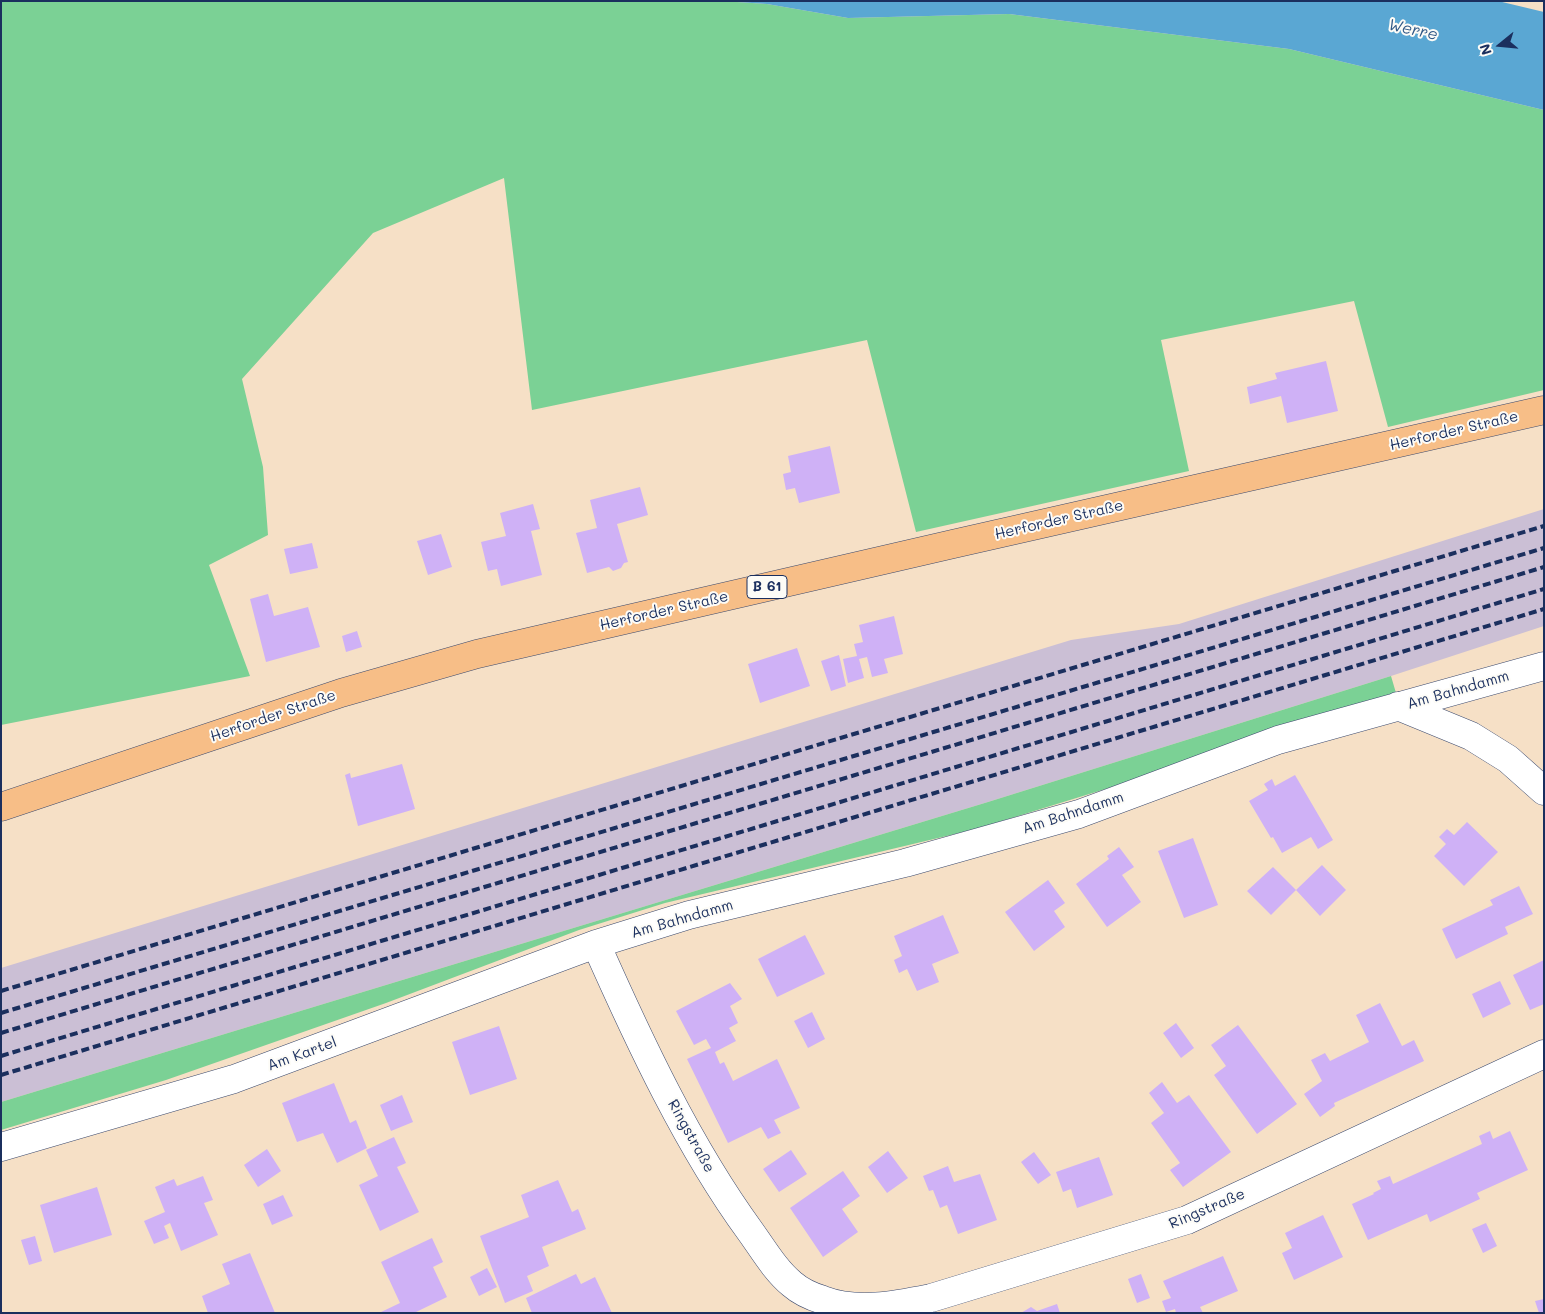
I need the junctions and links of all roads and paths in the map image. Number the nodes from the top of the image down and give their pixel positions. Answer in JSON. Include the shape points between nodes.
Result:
{"nodes":[{"id":1,"x":1544,"y":410,"type":"edge"},
{"id":2,"x":1544,"y":666,"type":"edge"},
{"id":3,"x":1398,"y":706,"type":"junction"},
{"id":4,"x":1544,"y":791,"type":"edge"},
{"id":5,"x":1,"y":807,"type":"edge"},
{"id":6,"x":596,"y":944,"type":"junction"},
{"id":7,"x":1544,"y":1054,"type":"edge"},
{"id":8,"x":1,"y":1147,"type":"edge"},
{"id":9,"x":817,"y":1306,"type":"edge"}],
"edges":[{"from":1,"to":5,"type":"main road","name":"Herforder Straße","number":"B 61","via":[[477,654],[341,693]]},
{"from":2,"to":3,"type":"street","name":"Am Bahndamm"},
{"from":3,"to":4,"type":"street","via":[[1471,736],[1508,759]]},
{"from":3,"to":6,"type":"street","name":"Am Bahndamm","via":[[1278,740],[1079,814],[905,863],[689,915]]},
{"from":6,"to":8,"type":"street","name":"Am Kartel","via":[[234,1079]]},
{"from":6,"to":9,"type":"street","name":"Ringstraße","via":[[675,1108],[723,1194],[777,1268]]},
{"from":7,"to":9,"type":"street","name":"Ringstraße","via":[[1186,1220],[931,1298],[887,1307]]}]}
